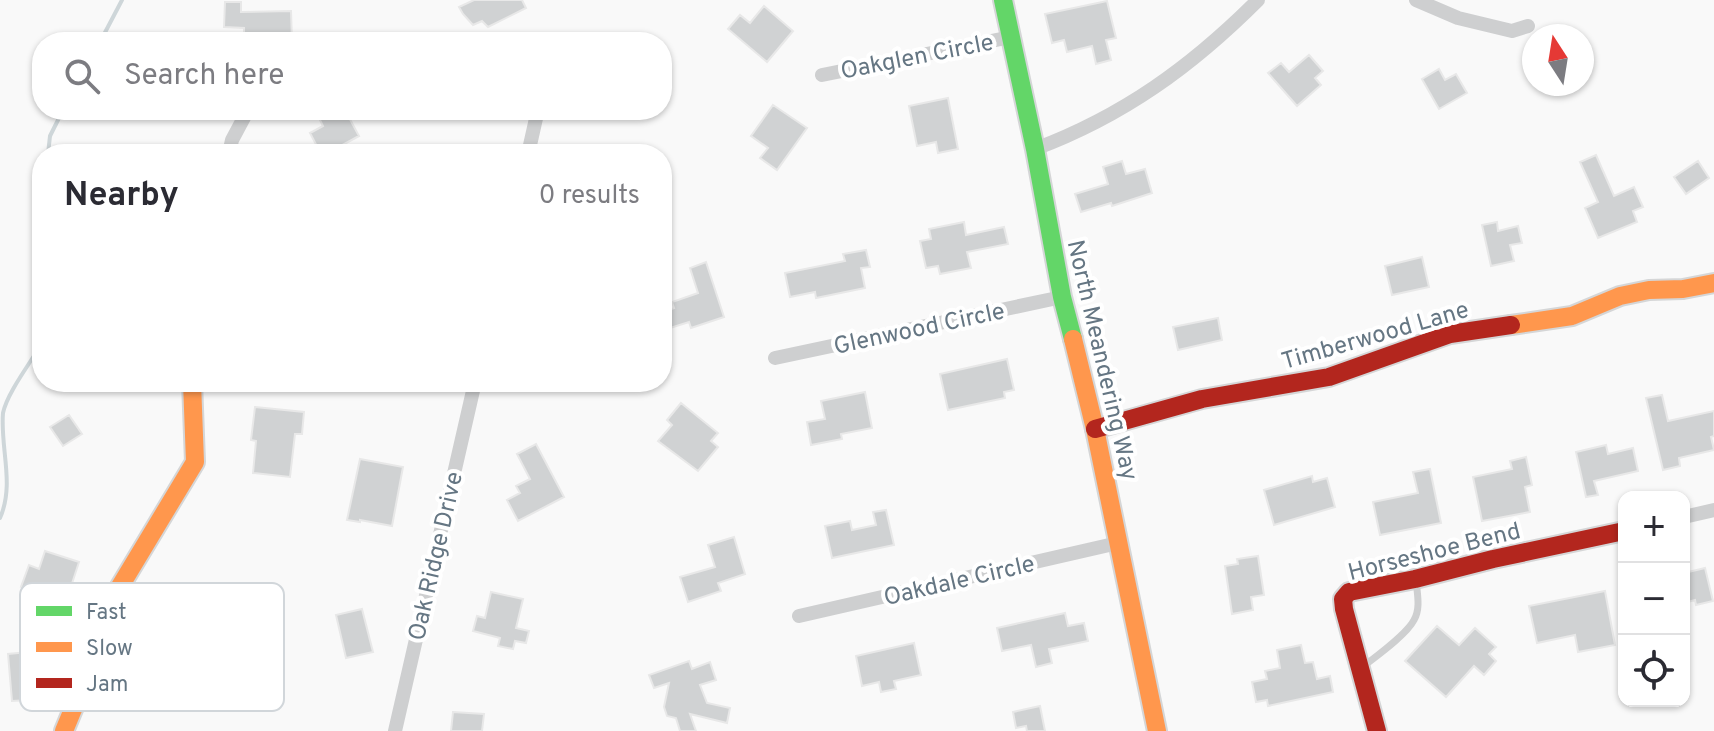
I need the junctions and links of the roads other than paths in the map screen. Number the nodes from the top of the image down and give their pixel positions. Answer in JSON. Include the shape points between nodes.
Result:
{"nodes":[{"id":1,"x":1003,"y":0,"type":"edge"},
{"id":2,"x":1258,"y":0,"type":"edge"},
{"id":3,"x":1416,"y":0,"type":"edge"},
{"id":4,"x":1522,"y":28,"type":"edge"},
{"id":5,"x":1011,"y":37,"type":"junction"},
{"id":6,"x":822,"y":75,"type":"dead end"},
{"id":7,"x":243,"y":120,"type":"edge"},
{"id":8,"x":536,"y":120,"type":"edge"},
{"id":9,"x":231,"y":144,"type":"edge"},
{"id":10,"x":530,"y":144,"type":"edge"},
{"id":11,"x":1035,"y":149,"type":"junction"},
{"id":12,"x":1714,"y":283,"type":"edge"},
{"id":13,"x":1062,"y":297,"type":"junction"},
{"id":14,"x":775,"y":358,"type":"dead end"},
{"id":15,"x":192,"y":392,"type":"edge"},
{"id":16,"x":473,"y":392,"type":"edge"},
{"id":17,"x":1095,"y":429,"type":"junction"},
{"id":18,"x":1714,"y":510,"type":"edge"},
{"id":19,"x":1690,"y":516,"type":"edge"},
{"id":20,"x":1618,"y":532,"type":"edge"},
{"id":21,"x":1118,"y":543,"type":"junction"},
{"id":22,"x":1415,"y":579,"type":"junction"},
{"id":23,"x":123,"y":583,"type":"edge"},
{"id":24,"x":799,"y":616,"type":"dead end"},
{"id":25,"x":1360,"y":668,"type":"junction"},
{"id":26,"x":72,"y":711,"type":"edge"},
{"id":27,"x":64,"y":731,"type":"edge"},
{"id":28,"x":395,"y":731,"type":"edge"},
{"id":29,"x":1157,"y":731,"type":"edge"},
{"id":30,"x":1377,"y":731,"type":"edge"}],
"edges":[{"from":1,"to":5,"type":"street","name":"North Meandering Way"},
{"from":2,"to":11,"type":"street","via":[[1178,72],[1116,113]]},
{"from":3,"to":4,"type":"street","via":[[1458,18],[1512,31]]},
{"from":5,"to":6,"type":"street","name":"Oakglen Circle"},
{"from":5,"to":11,"type":"street","name":"North Meandering Way"},
{"from":7,"to":9,"type":"street"},
{"from":8,"to":10,"type":"street"},
{"from":11,"to":13,"type":"street","name":"North Meandering Way"},
{"from":12,"to":17,"type":"street","name":"Timberwood Lane","via":[[1620,296],[1572,316],[1450,334],[1329,377],[1202,399]]},
{"from":13,"to":14,"type":"street","name":"Glenwood Circle"},
{"from":13,"to":17,"type":"street","name":"North Meandering Way"},
{"from":15,"to":23,"type":"street","via":[[195,462]]},
{"from":16,"to":28,"type":"street","name":"Oak Ridge Drive"},
{"from":17,"to":21,"type":"street","name":"North Meandering Way"},
{"from":18,"to":19,"type":"street"},
{"from":20,"to":22,"type":"street","name":"Horseshoe Bend"},
{"from":21,"to":24,"type":"street","name":"Oakdale Circle"},
{"from":21,"to":29,"type":"street","name":"North Meandering Way"},
{"from":22,"to":25,"type":"lane","via":[[1419,601],[1414,620]]},
{"from":22,"to":25,"type":"street","name":"Horseshoe Bend","via":[[1349,592],[1343,599]]},
{"from":25,"to":30,"type":"street","name":"Horseshoe Bend"},
{"from":26,"to":27,"type":"street"}]}
